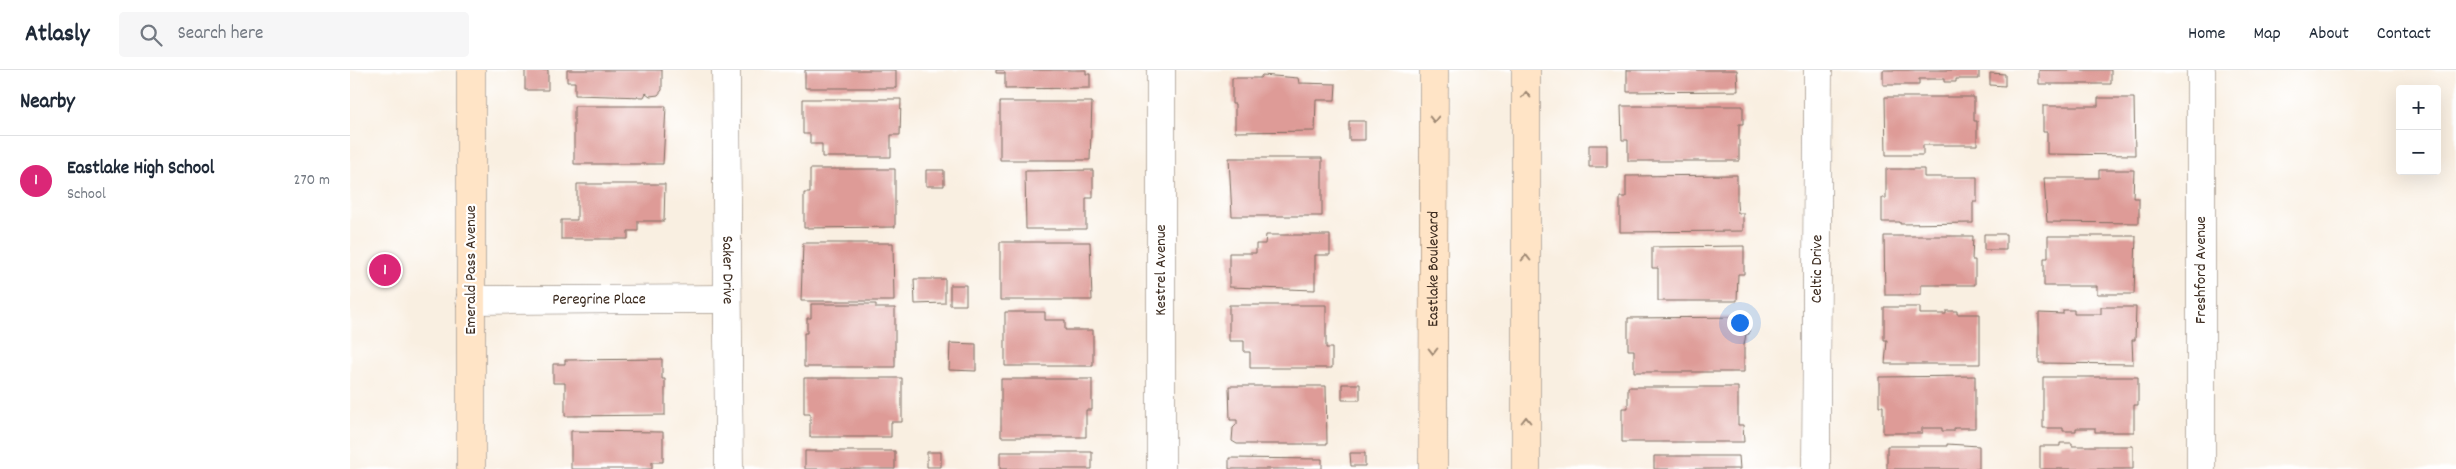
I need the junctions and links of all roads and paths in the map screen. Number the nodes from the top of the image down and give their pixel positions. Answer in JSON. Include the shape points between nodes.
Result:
{"nodes":[{"id":1,"x":471,"y":70,"type":"edge"},
{"id":2,"x":726,"y":70,"type":"edge"},
{"id":3,"x":1161,"y":70,"type":"edge"},
{"id":4,"x":1434,"y":70,"type":"edge"},
{"id":5,"x":1526,"y":70,"type":"edge"},
{"id":6,"x":1818,"y":70,"type":"edge"},
{"id":7,"x":2201,"y":70,"type":"edge"},
{"id":8,"x":727,"y":299,"type":"junction"},
{"id":9,"x":470,"y":300,"type":"junction"},
{"id":10,"x":471,"y":469,"type":"edge"},
{"id":11,"x":729,"y":469,"type":"edge"},
{"id":12,"x":1161,"y":469,"type":"edge"},
{"id":13,"x":1433,"y":469,"type":"edge"},
{"id":14,"x":1526,"y":469,"type":"edge"},
{"id":15,"x":1816,"y":469,"type":"edge"},
{"id":16,"x":2201,"y":469,"type":"edge"}],
"edges":[{"from":1,"to":9,"type":"main road","name":"Emerald Pass Avenue"},
{"from":2,"to":8,"type":"street","name":"Saker Drive"},
{"from":3,"to":12,"type":"street","name":"Kestrel Avenue"},
{"from":4,"to":13,"type":"main road","name":"Eastlake Boulevard","one_way":true},
{"from":14,"to":5,"type":"main road","one_way":true},
{"from":6,"to":15,"type":"street","name":"Celtic Drive"},
{"from":7,"to":16,"type":"street","name":"Freshford Avenue"},
{"from":8,"to":9,"type":"street","name":"Peregrine Place"},
{"from":8,"to":11,"type":"street","name":"Saker Drive"},
{"from":9,"to":10,"type":"main road","name":"Emerald Pass Avenue"}]}
